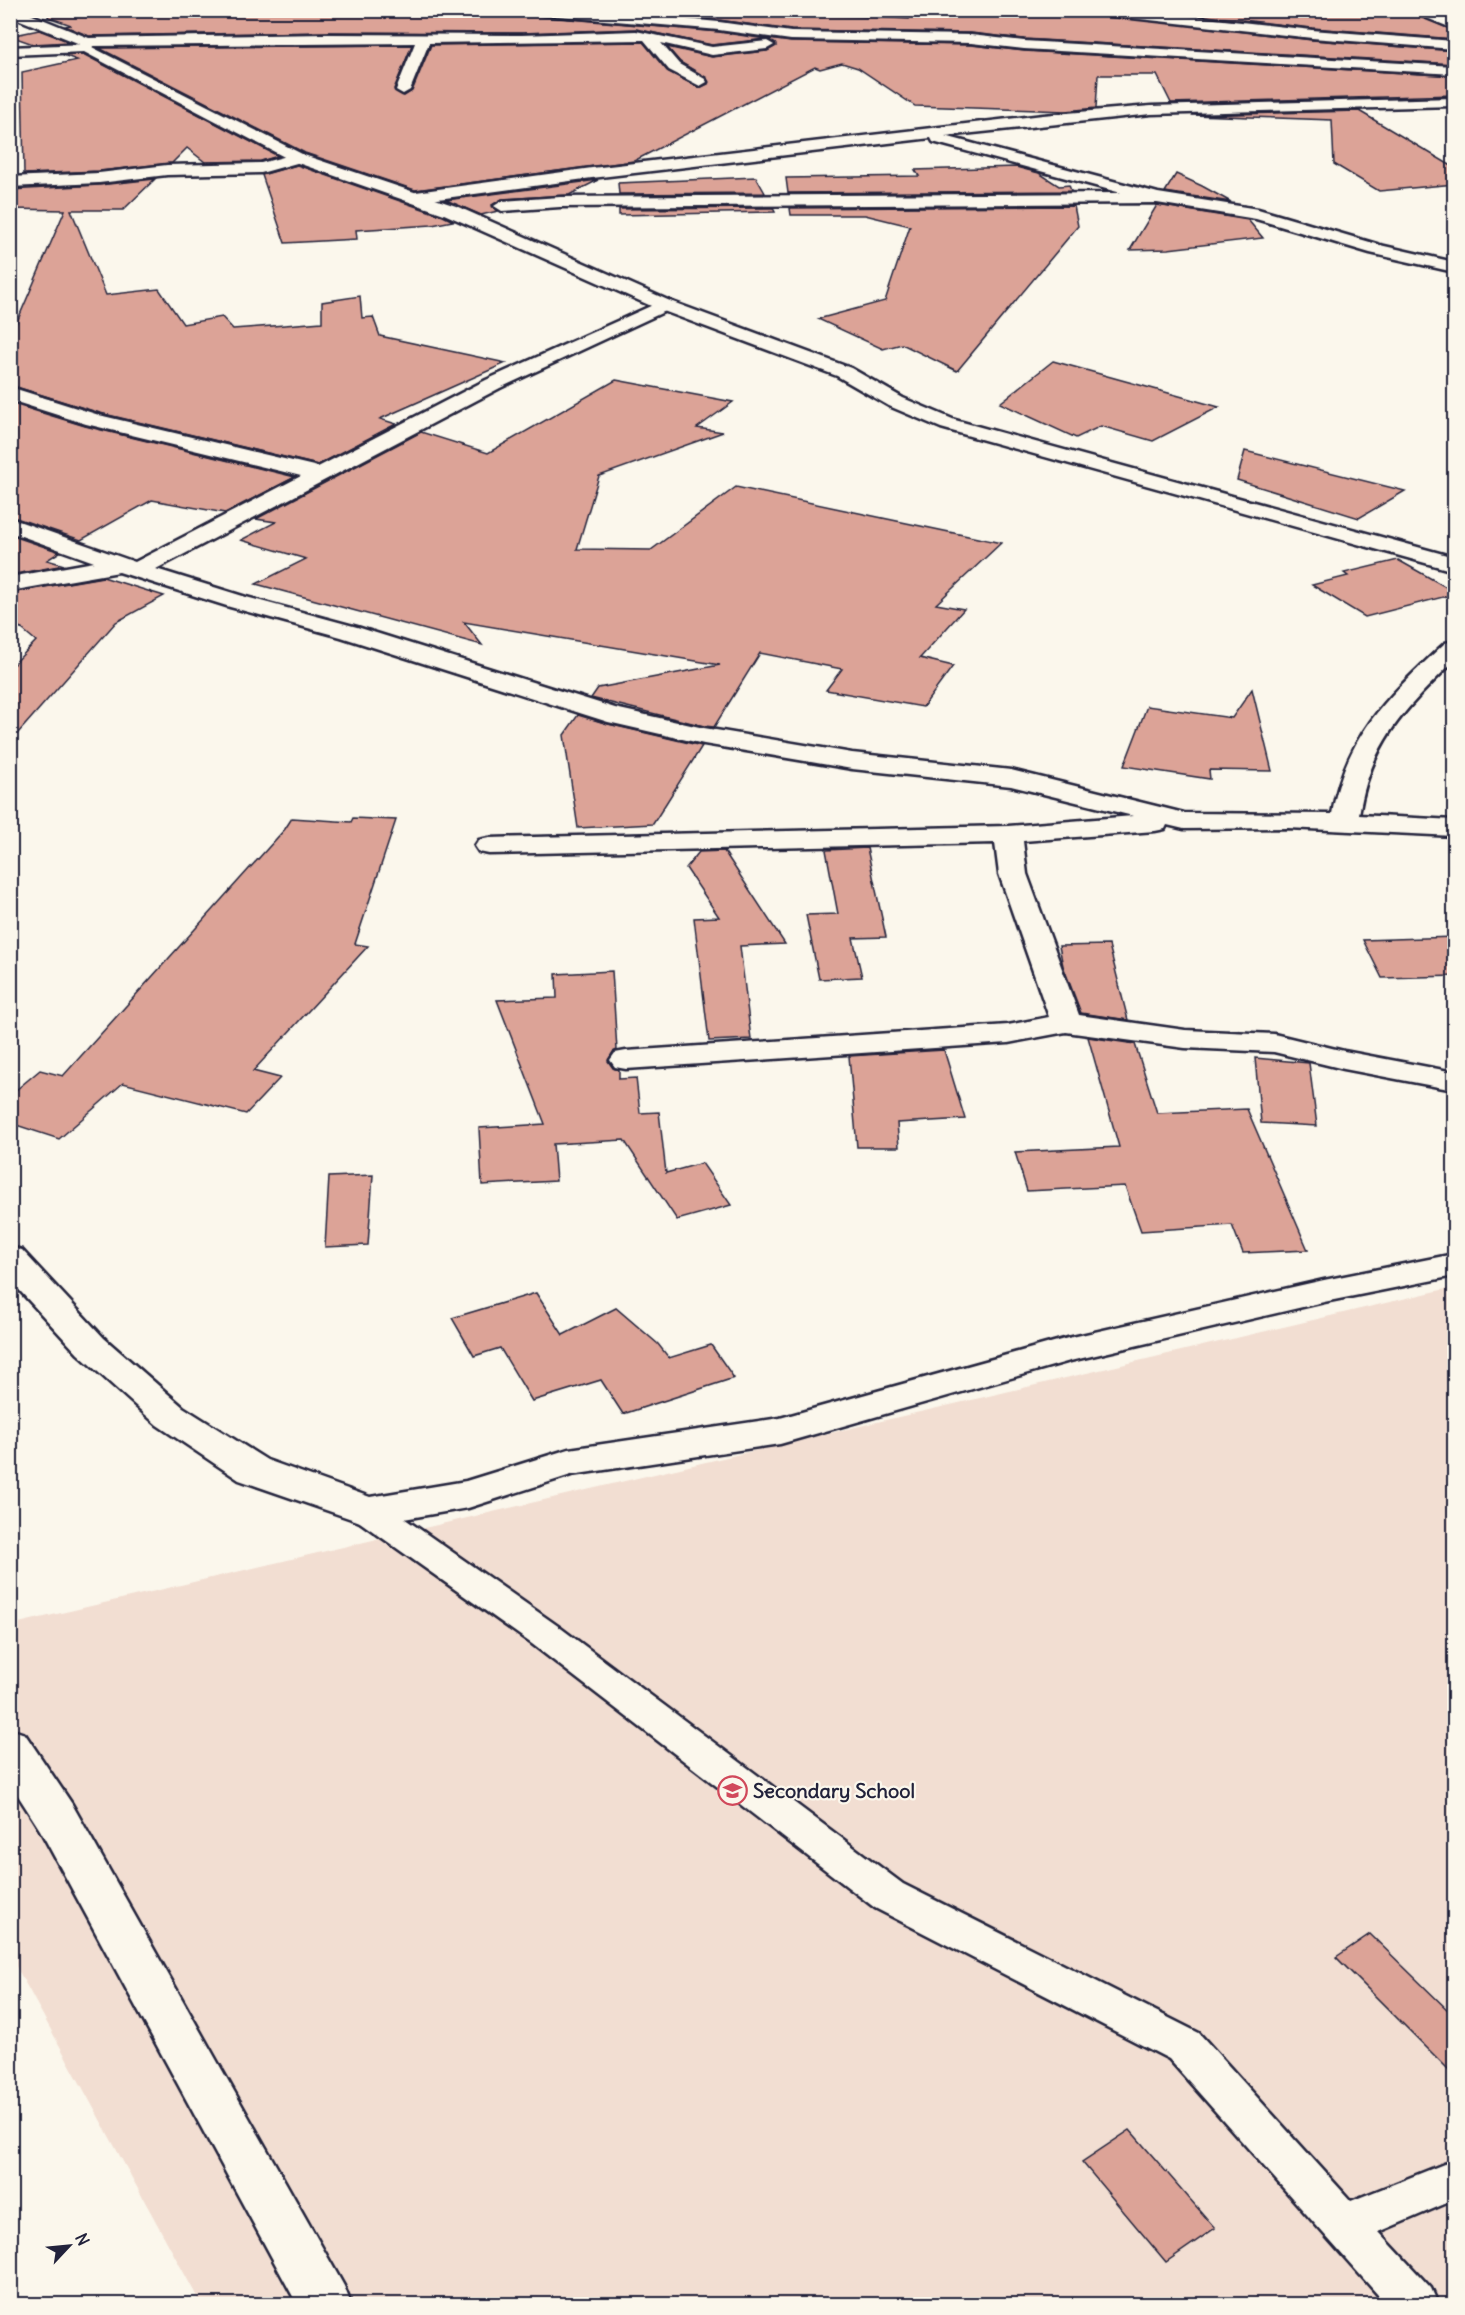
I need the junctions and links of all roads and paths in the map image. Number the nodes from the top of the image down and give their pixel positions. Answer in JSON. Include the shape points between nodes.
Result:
{"nodes":[{"id":1,"x":535,"y":10,"type":"edge"},
{"id":2,"x":660,"y":10,"type":"edge"},
{"id":3,"x":1095,"y":10,"type":"edge"},
{"id":4,"x":1208,"y":10,"type":"edge"},
{"id":5,"x":1413,"y":10,"type":"edge"},
{"id":6,"x":10,"y":11,"type":"edge"},
{"id":7,"x":645,"y":19,"type":"junction"},
{"id":8,"x":1199,"y":22,"type":"junction"},
{"id":9,"x":1226,"y":24,"type":"junction"},
{"id":10,"x":1455,"y":25,"type":"edge"},
{"id":11,"x":642,"y":35,"type":"junction"},
{"id":12,"x":791,"y":36,"type":"junction"},
{"id":13,"x":424,"y":38,"type":"junction"},
{"id":14,"x":86,"y":45,"type":"junction"},
{"id":15,"x":1455,"y":45,"type":"edge"},
{"id":16,"x":10,"y":51,"type":"edge"},
{"id":17,"x":1202,"y":54,"type":"junction"},
{"id":18,"x":1455,"y":70,"type":"edge"},
{"id":19,"x":700,"y":82,"type":"dead end"},
{"id":20,"x":403,"y":90,"type":"dead end"},
{"id":21,"x":1455,"y":102,"type":"edge"},
{"id":22,"x":925,"y":135,"type":"junction"},
{"id":23,"x":298,"y":158,"type":"junction"},
{"id":24,"x":10,"y":182,"type":"edge"},
{"id":25,"x":416,"y":197,"type":"junction"},
{"id":26,"x":1156,"y":198,"type":"junction"},
{"id":27,"x":450,"y":210,"type":"junction"},
{"id":28,"x":1449,"y":267,"type":"edge"},
{"id":29,"x":664,"y":304,"type":"junction"},
{"id":30,"x":10,"y":393,"type":"edge"},
{"id":31,"x":320,"y":474,"type":"junction"},
{"id":32,"x":10,"y":524,"type":"edge"},
{"id":33,"x":1455,"y":564,"type":"edge"},
{"id":34,"x":129,"y":568,"type":"junction"},
{"id":35,"x":10,"y":584,"type":"edge"},
{"id":36,"x":1455,"y":648,"type":"edge"},
{"id":37,"x":1184,"y":821,"type":"junction"},
{"id":38,"x":1344,"y":823,"type":"junction"},
{"id":39,"x":1455,"y":828,"type":"edge"},
{"id":40,"x":1008,"y":834,"type":"junction"},
{"id":41,"x":489,"y":846,"type":"dead end"},
{"id":42,"x":1066,"y":1023,"type":"junction"},
{"id":43,"x":626,"y":1060,"type":"dead end"},
{"id":44,"x":1455,"y":1081,"type":"edge"},
{"id":45,"x":10,"y":1257,"type":"edge"},
{"id":46,"x":1455,"y":1265,"type":"edge"},
{"id":47,"x":369,"y":1511,"type":"junction"},
{"id":48,"x":10,"y":1746,"type":"edge"},
{"id":49,"x":1455,"y":2180,"type":"edge"},
{"id":50,"x":1344,"y":2225,"type":"junction"},
{"id":51,"x":325,"y":2304,"type":"edge"},
{"id":52,"x":1415,"y":2304,"type":"edge"}],
"edges":[{"from":1,"to":7,"type":"street"},
{"from":2,"to":7,"type":"street"},
{"from":3,"to":8,"type":"street"},
{"from":4,"to":8,"type":"street"},
{"from":5,"to":10,"type":"street"},
{"from":6,"to":14,"type":"street"},
{"from":7,"to":11,"type":"street","via":[[634,25],[633,30]]},
{"from":7,"to":12,"type":"street"},
{"from":8,"to":9,"type":"street"},
{"from":9,"to":15,"type":"street"},
{"from":9,"to":17,"type":"street"},
{"from":11,"to":12,"type":"street","via":[[712,51],[781,43],[795,38]]},
{"from":11,"to":13,"type":"street"},
{"from":11,"to":19,"type":"street","via":[[674,67]]},
{"from":12,"to":17,"type":"street","via":[[971,39]]},
{"from":13,"to":14,"type":"street"},
{"from":13,"to":20,"type":"street"},
{"from":14,"to":16,"type":"street"},
{"from":14,"to":23,"type":"street"},
{"from":17,"to":18,"type":"street","via":[[1199,55]]},
{"from":21,"to":22,"type":"street","via":[[1151,110]]},
{"from":22,"to":25,"type":"street"},
{"from":22,"to":26,"type":"street"},
{"from":23,"to":24,"type":"street","via":[[261,168],[167,170],[89,179]]},
{"from":23,"to":25,"type":"street"},
{"from":25,"to":27,"type":"street"},
{"from":26,"to":27,"type":"street","via":[[560,202]]},
{"from":26,"to":28,"type":"street","via":[[1269,217]]},
{"from":27,"to":29,"type":"street"},
{"from":29,"to":31,"type":"street","via":[[493,384]]},
{"from":29,"to":33,"type":"street","via":[[844,372],[896,402],[948,424]]},
{"from":30,"to":31,"type":"street","via":[[93,420]]},
{"from":31,"to":34,"type":"street"},
{"from":32,"to":34,"type":"street"},
{"from":34,"to":35,"type":"street"},
{"from":34,"to":37,"type":"street","via":[[608,714],[704,736],[852,761],[1011,778]]},
{"from":36,"to":38,"type":"street","via":[[1394,707],[1371,740],[1354,775]]},
{"from":37,"to":38,"type":"street"},
{"from":37,"to":40,"type":"street"},
{"from":38,"to":39,"type":"street"},
{"from":40,"to":41,"type":"street"},
{"from":40,"to":42,"type":"street","via":[[1013,874]]},
{"from":42,"to":43,"type":"street","via":[[1008,1034]]},
{"from":42,"to":44,"type":"street","via":[[1185,1039],[1274,1043]]},
{"from":45,"to":47,"type":"street","via":[[91,1346],[170,1416],[253,1470]]},
{"from":46,"to":47,"type":"street","via":[[1068,1350],[780,1431],[569,1462],[468,1494]]},
{"from":47,"to":50,"type":"lane","via":[[544,1635],[890,1896],[1184,2046]]},
{"from":48,"to":51,"type":"street","via":[[56,1817]]},
{"from":49,"to":50,"type":"lane"},
{"from":50,"to":52,"type":"lane"}]}
